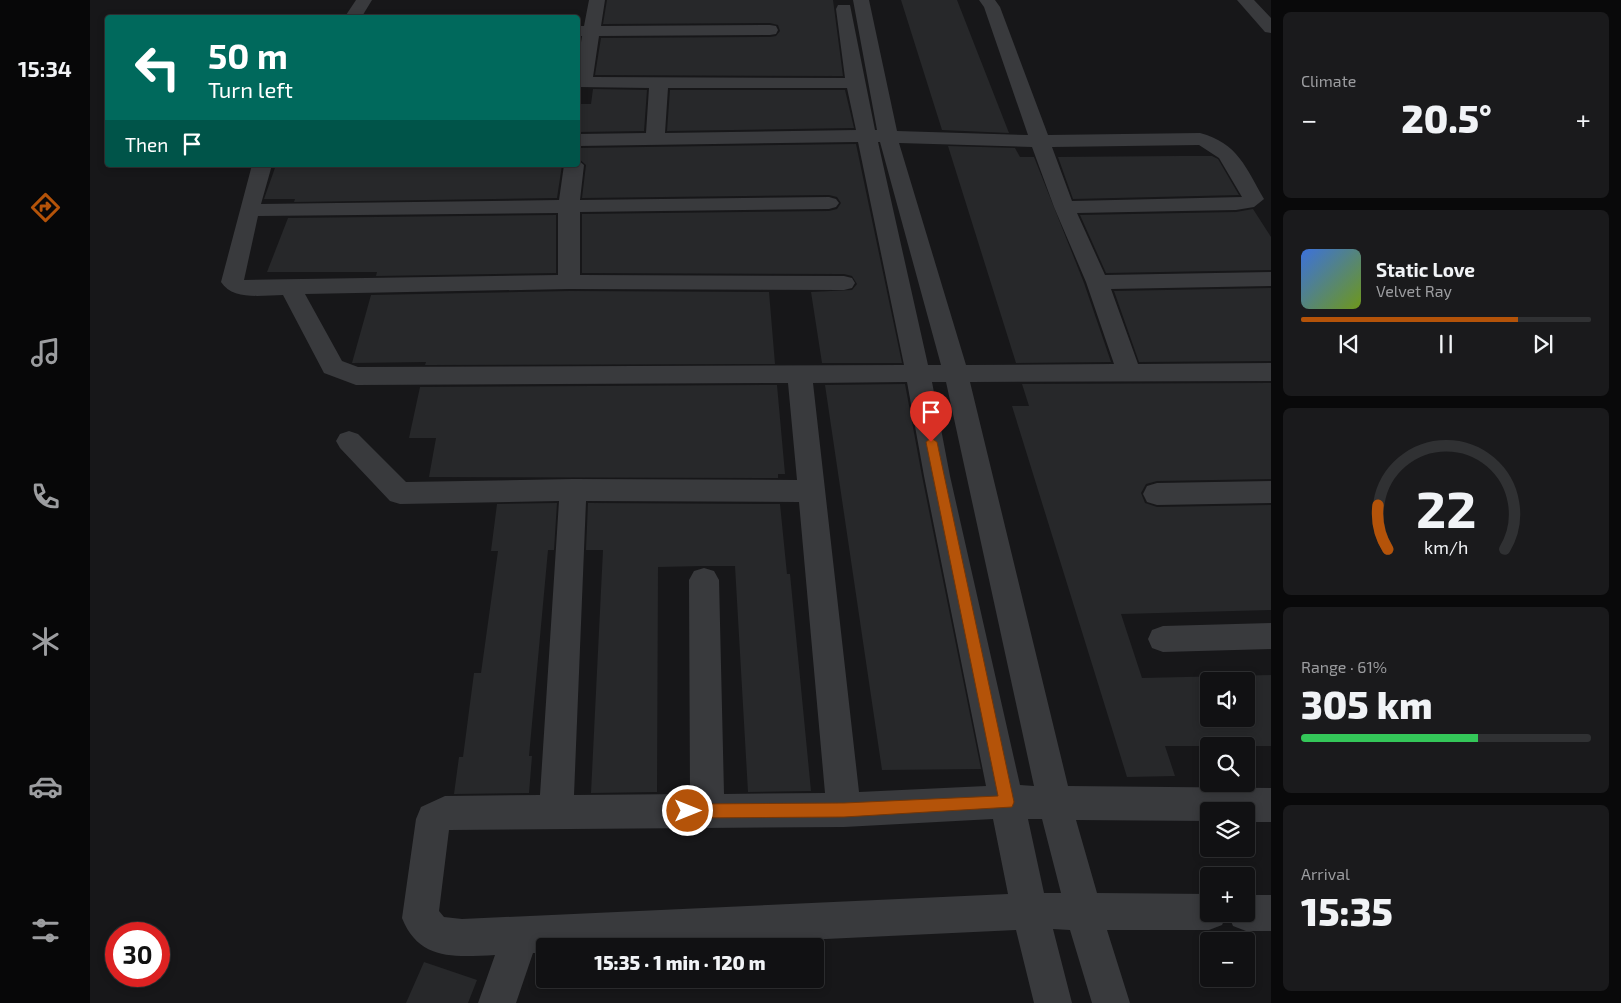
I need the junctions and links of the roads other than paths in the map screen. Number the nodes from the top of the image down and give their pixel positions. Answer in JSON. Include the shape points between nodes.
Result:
{"nodes":[{"id":1,"x":364,"y":0,"type":"edge"},
{"id":2,"x":597,"y":0,"type":"edge"},
{"id":3,"x":842,"y":0,"type":"edge"},
{"id":4,"x":861,"y":0,"type":"edge"},
{"id":5,"x":987,"y":0,"type":"edge"},
{"id":6,"x":1245,"y":0,"type":"edge"},
{"id":7,"x":354,"y":15,"type":"edge"},
{"id":8,"x":1271,"y":28,"type":"edge"},
{"id":9,"x":770,"y":30,"type":"dead end"},
{"id":10,"x":584,"y":31,"type":"edge"},
{"id":11,"x":580,"y":82,"type":"edge"},
{"id":12,"x":659,"y":82,"type":"junction"},
{"id":13,"x":855,"y":83,"type":"junction"},
{"id":14,"x":878,"y":137,"type":"junction"},
{"id":15,"x":655,"y":138,"type":"junction"},
{"id":16,"x":580,"y":140,"type":"edge"},
{"id":17,"x":1040,"y":141,"type":"junction"},
{"id":18,"x":261,"y":167,"type":"edge"},
{"id":19,"x":574,"y":167,"type":"edge"},
{"id":20,"x":829,"y":203,"type":"dead end"},
{"id":21,"x":569,"y":206,"type":"junction"},
{"id":22,"x":1064,"y":207,"type":"junction"},
{"id":23,"x":249,"y":210,"type":"junction"},
{"id":24,"x":1271,"y":279,"type":"edge"},
{"id":25,"x":569,"y":282,"type":"junction"},
{"id":26,"x":1096,"y":282,"type":"junction"},
{"id":27,"x":844,"y":283,"type":"dead end"},
{"id":28,"x":290,"y":287,"type":"junction"},
{"id":29,"x":1271,"y":372,"type":"edge"},
{"id":30,"x":1129,"y":373,"type":"junction"},
{"id":31,"x":918,"y":374,"type":"junction"},
{"id":32,"x":956,"y":374,"type":"junction"},
{"id":33,"x":800,"y":375,"type":"junction"},
{"id":34,"x":349,"y":441,"type":"dead end"},
{"id":35,"x":573,"y":490,"type":"junction"},
{"id":36,"x":812,"y":491,"type":"junction"},
{"id":37,"x":1271,"y":492,"type":"edge"},
{"id":38,"x":1157,"y":494,"type":"dead end"},
{"id":39,"x":704,"y":580,"type":"dead end"},
{"id":40,"x":1271,"y":636,"type":"edge"},
{"id":41,"x":1163,"y":639,"type":"dead end"},
{"id":42,"x":1007,"y":802,"type":"junction"},
{"id":43,"x":1054,"y":804,"type":"junction"},
{"id":44,"x":1271,"y":804,"type":"edge"},
{"id":45,"x":844,"y":810,"type":"junction"},
{"id":46,"x":706,"y":811,"type":"junction"},
{"id":47,"x":556,"y":812,"type":"junction"},
{"id":48,"x":1030,"y":911,"type":"junction"},
{"id":49,"x":1082,"y":911,"type":"junction"},
{"id":50,"x":1200,"y":912,"type":"edge"},
{"id":51,"x":1255,"y":913,"type":"edge"},
{"id":52,"x":1271,"y":913,"type":"edge"},
{"id":53,"x":520,"y":937,"type":"junction"},
{"id":54,"x":497,"y":1003,"type":"edge"},
{"id":55,"x":1053,"y":1003,"type":"edge"},
{"id":56,"x":1112,"y":1003,"type":"edge"}],
"edges":[{"from":1,"to":7,"type":"street"},
{"from":2,"to":10,"type":"street"},
{"from":3,"to":13,"type":"street"},
{"from":4,"to":14,"type":"street"},
{"from":5,"to":17,"type":"street"},
{"from":6,"to":8,"type":"street"},
{"from":9,"to":10,"type":"street"},
{"from":10,"to":11,"type":"street"},
{"from":11,"to":12,"type":"street"},
{"from":12,"to":13,"type":"street"},
{"from":12,"to":15,"type":"street"},
{"from":13,"to":14,"type":"street"},
{"from":14,"to":15,"type":"street"},
{"from":14,"to":17,"type":"street"},
{"from":14,"to":31,"type":"street"},
{"from":14,"to":32,"type":"street","via":[[898,175]]},
{"from":15,"to":16,"type":"street"},
{"from":17,"to":22,"type":"street"},
{"from":17,"to":22,"type":"street","via":[[1200,139],[1213,142],[1224,148],[1254,198],[1247,203],[1236,204]]},
{"from":18,"to":23,"type":"street"},
{"from":19,"to":21,"type":"street"},
{"from":20,"to":21,"type":"street"},
{"from":21,"to":23,"type":"street"},
{"from":21,"to":25,"type":"street"},
{"from":22,"to":26,"type":"street"},
{"from":23,"to":28,"type":"street","via":[[232,282],[245,288]]},
{"from":24,"to":26,"type":"street"},
{"from":25,"to":27,"type":"street"},
{"from":25,"to":28,"type":"street"},
{"from":26,"to":30,"type":"street"},
{"from":28,"to":33,"type":"street","via":[[333,366],[356,376]]},
{"from":29,"to":30,"type":"street"},
{"from":30,"to":32,"type":"street"},
{"from":31,"to":32,"type":"street"},
{"from":31,"to":33,"type":"street"},
{"from":31,"to":42,"type":"street"},
{"from":32,"to":43,"type":"street"},
{"from":33,"to":36,"type":"street"},
{"from":34,"to":35,"type":"street","via":[[400,493]]},
{"from":35,"to":36,"type":"street"},
{"from":35,"to":47,"type":"street"},
{"from":36,"to":45,"type":"street"},
{"from":37,"to":38,"type":"street"},
{"from":39,"to":46,"type":"street"},
{"from":40,"to":41,"type":"street"},
{"from":42,"to":43,"type":"street"},
{"from":42,"to":45,"type":"street"},
{"from":42,"to":48,"type":"street"},
{"from":43,"to":44,"type":"street"},
{"from":43,"to":49,"type":"street"},
{"from":45,"to":46,"type":"street"},
{"from":46,"to":47,"type":"street"},
{"from":47,"to":53,"type":"street","via":[[445,813],[433,819],[420,918],[436,934],[462,938]]},
{"from":48,"to":49,"type":"street"},
{"from":48,"to":53,"type":"street"},
{"from":48,"to":55,"type":"street"},
{"from":49,"to":50,"type":"street"},
{"from":49,"to":56,"type":"street"},
{"from":51,"to":52,"type":"street"},
{"from":53,"to":54,"type":"street"}]}
